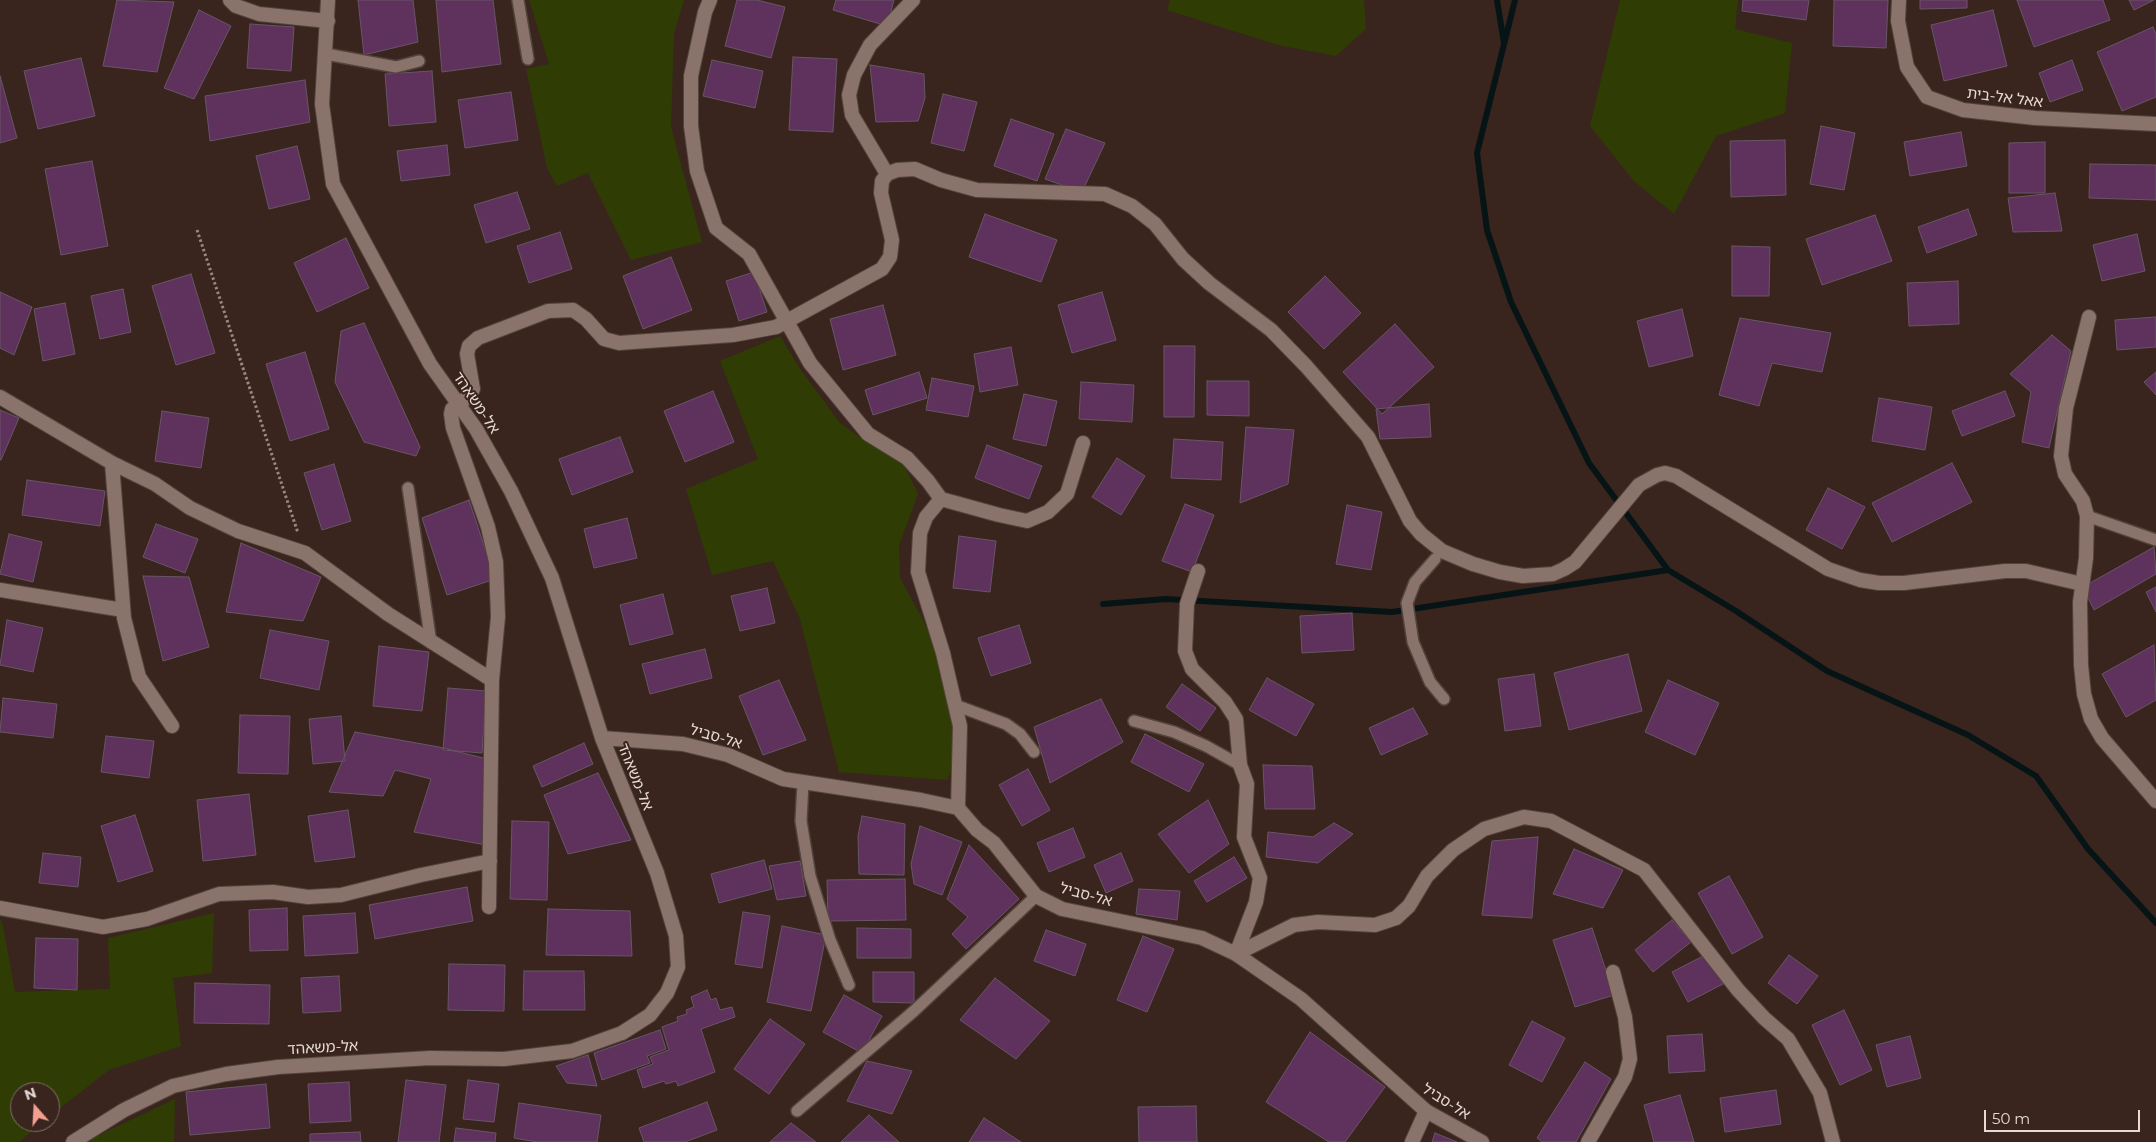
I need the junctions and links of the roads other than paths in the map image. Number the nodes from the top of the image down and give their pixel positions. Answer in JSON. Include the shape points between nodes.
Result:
{"nodes":[{"id":1,"x":230,"y":0,"type":"edge"},
{"id":2,"x":328,"y":0,"type":"edge"},
{"id":3,"x":518,"y":0,"type":"edge"},
{"id":4,"x":710,"y":0,"type":"edge"},
{"id":5,"x":913,"y":0,"type":"edge"},
{"id":6,"x":1899,"y":0,"type":"edge"},
{"id":7,"x":328,"y":21,"type":"junction"},
{"id":8,"x":326,"y":54,"type":"junction"},
{"id":9,"x":528,"y":58,"type":"dead end"},
{"id":10,"x":419,"y":61,"type":"dead end"},
{"id":11,"x":2156,"y":124,"type":"edge"},
{"id":12,"x":887,"y":174,"type":"junction"},
{"id":13,"x":2090,"y":317,"type":"dead end"},
{"id":14,"x":788,"y":323,"type":"junction"},
{"id":15,"x":0,"y":397,"type":"edge"},
{"id":16,"x":458,"y":405,"type":"junction"},
{"id":17,"x":1083,"y":443,"type":"dead end"},
{"id":18,"x":112,"y":463,"type":"junction"},
{"id":19,"x":408,"y":488,"type":"dead end"},
{"id":20,"x":941,"y":500,"type":"junction"},
{"id":21,"x":2086,"y":516,"type":"junction"},
{"id":22,"x":2156,"y":540,"type":"edge"},
{"id":23,"x":1435,"y":559,"type":"dead end"},
{"id":24,"x":1198,"y":571,"type":"dead end"},
{"id":25,"x":2082,"y":584,"type":"junction"},
{"id":26,"x":0,"y":590,"type":"edge"},
{"id":27,"x":123,"y":610,"type":"junction"},
{"id":28,"x":431,"y":643,"type":"junction"},
{"id":29,"x":492,"y":680,"type":"junction"},
{"id":30,"x":1444,"y":698,"type":"dead end"},
{"id":31,"x":955,"y":705,"type":"junction"},
{"id":32,"x":1134,"y":721,"type":"dead end"},
{"id":33,"x":172,"y":726,"type":"dead end"},
{"id":34,"x":602,"y":738,"type":"junction"},
{"id":35,"x":1034,"y":752,"type":"dead end"},
{"id":36,"x":1240,"y":765,"type":"junction"},
{"id":37,"x":803,"y":783,"type":"junction"},
{"id":38,"x":2156,"y":801,"type":"edge"},
{"id":39,"x":958,"y":808,"type":"junction"},
{"id":40,"x":490,"y":861,"type":"junction"},
{"id":41,"x":1036,"y":896,"type":"junction"},
{"id":42,"x":489,"y":907,"type":"dead end"},
{"id":43,"x":0,"y":908,"type":"edge"},
{"id":44,"x":1236,"y":954,"type":"junction"},
{"id":45,"x":1613,"y":972,"type":"dead end"},
{"id":46,"x":849,"y":985,"type":"dead end"},
{"id":47,"x":797,"y":1111,"type":"dead end"},
{"id":48,"x":1426,"y":1111,"type":"junction"},
{"id":49,"x":73,"y":1142,"type":"edge"},
{"id":50,"x":1412,"y":1142,"type":"edge"},
{"id":51,"x":1482,"y":1142,"type":"edge"},
{"id":52,"x":1588,"y":1142,"type":"edge"},
{"id":53,"x":1833,"y":1142,"type":"edge"}],
"edges":[{"from":1,"to":7,"type":"street","via":[[236,6],[259,14]]},
{"from":2,"to":7,"type":"street","name":"אל-משאהד"},
{"from":3,"to":9,"type":"lane"},
{"from":4,"to":14,"type":"street","via":[[691,76],[697,171],[716,228],[749,254]]},
{"from":5,"to":12,"type":"street","via":[[870,44],[854,75],[849,95],[852,115]]},
{"from":6,"to":11,"type":"street","name":"אאל אל-בית","via":[[1898,22],[1907,67],[1927,97],[1963,110],[2035,118]]},
{"from":7,"to":8,"type":"street","name":"אל-משאהד"},
{"from":8,"to":10,"type":"lane","via":[[396,66]]},
{"from":8,"to":16,"type":"street","name":"אל-משאהד","via":[[322,104],[333,184],[430,364]]},
{"from":12,"to":14,"type":"street","via":[[880,193],[892,240],[890,257],[882,269]]},
{"from":12,"to":25,"type":"street","via":[[897,170],[915,170],[977,190],[1105,194],[1132,206],[1155,224],[1183,259],[1209,283],[1271,330],[1306,366],[1368,437],[1410,521],[1421,534],[1442,551],[1473,564],[1523,576],[1559,572],[1575,562],[1639,486],[1665,473],[1676,476],[1828,569],[1860,580],[1904,583],[2026,571]]},
{"from":13,"to":21,"type":"street","via":[[2066,408],[2061,456],[2065,474],[2083,501]]},
{"from":14,"to":16,"type":"street","via":[[733,335],[619,343],[604,339],[586,319],[572,310],[548,311],[478,338],[469,346],[467,354],[473,389]]},
{"from":14,"to":20,"type":"street","via":[[810,363],[868,434],[907,458]]},
{"from":15,"to":18,"type":"street"},
{"from":16,"to":29,"type":"street","via":[[451,414],[453,428],[488,527],[496,562],[498,617]]},
{"from":16,"to":34,"type":"street","name":"אל-משאהד","via":[[476,429],[510,491],[552,578]]},
{"from":17,"to":20,"type":"street","via":[[1067,494],[1048,512],[1028,520]]},
{"from":18,"to":27,"type":"street"},
{"from":18,"to":28,"type":"street","via":[[154,484],[190,508],[238,531],[305,553]]},
{"from":19,"to":28,"type":"lane"},
{"from":20,"to":31,"type":"street","via":[[926,517],[920,533],[918,572]]},
{"from":21,"to":22,"type":"lane"},
{"from":21,"to":25,"type":"street"},
{"from":23,"to":30,"type":"lane","via":[[1415,582],[1407,603],[1413,642],[1430,682]]},
{"from":24,"to":36,"type":"street","via":[[1187,604],[1185,651],[1198,677],[1233,711]]},
{"from":25,"to":38,"type":"street","via":[[2080,665],[2091,719],[2102,738]]},
{"from":26,"to":27,"type":"street"},
{"from":27,"to":33,"type":"street","via":[[139,676]]},
{"from":28,"to":29,"type":"street"},
{"from":29,"to":40,"type":"street"},
{"from":31,"to":35,"type":"lane","via":[[1006,724],[1020,734]]},
{"from":31,"to":39,"type":"street","via":[[960,726]]},
{"from":32,"to":36,"type":"lane","via":[[1174,732]]},
{"from":34,"to":37,"type":"street","name":"אל-סביל","via":[[683,744],[728,755],[783,779]]},
{"from":34,"to":49,"type":"street","name":"אל-משאהד","via":[[657,873],[676,936],[678,966],[667,992],[650,1015],[622,1033],[572,1051],[504,1059],[430,1058],[278,1066],[191,1082],[173,1086],[124,1110]]},
{"from":36,"to":44,"type":"street","via":[[1247,784],[1244,837],[1260,878],[1256,902]]},
{"from":37,"to":39,"type":"street","name":"אל-סביל"},
{"from":37,"to":46,"type":"lane","via":[[801,820],[810,876],[830,940]]},
{"from":39,"to":41,"type":"street","name":"אל-סביל","via":[[977,830],[994,843]]},
{"from":40,"to":42,"type":"street"},
{"from":40,"to":43,"type":"street","via":[[341,896],[308,897],[272,892],[219,894],[147,919],[103,927]]},
{"from":41,"to":44,"type":"street","name":"אל-סביל","via":[[1062,909],[1202,938]]},
{"from":41,"to":47,"type":"lane","via":[[914,1011]]},
{"from":44,"to":48,"type":"street","name":"אל-סביל","via":[[1302,999]]},
{"from":44,"to":53,"type":"street","via":[[1294,925],[1318,922],[1375,925],[1396,918],[1408,906],[1427,876],[1453,850],[1484,829],[1524,817],[1551,821],[1644,870],[1738,990],[1788,1039],[1820,1093]]},
{"from":45,"to":52,"type":"street","via":[[1625,1017],[1630,1059],[1625,1076]]},
{"from":48,"to":50,"type":"street"},
{"from":48,"to":51,"type":"street","name":"אל-סביל"}]}
